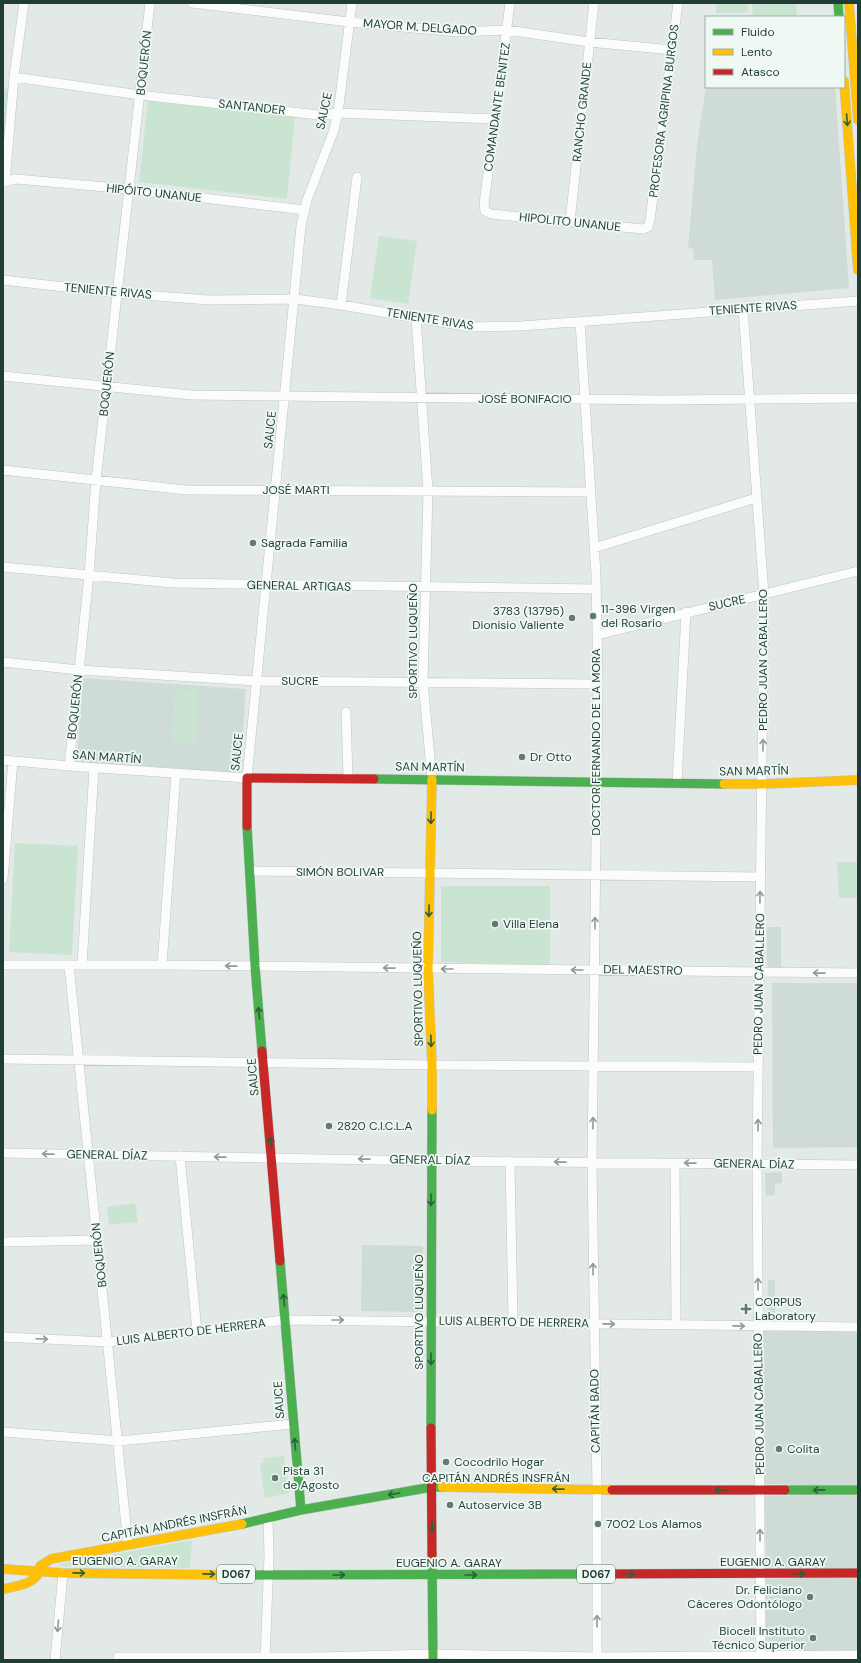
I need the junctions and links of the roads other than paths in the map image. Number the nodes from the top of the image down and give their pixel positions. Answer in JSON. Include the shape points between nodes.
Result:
{"nodes":[{"id":1,"x":24,"y":3,"type":"edge"},
{"id":2,"x":150,"y":3,"type":"edge"},
{"id":3,"x":192,"y":3,"type":"edge"},
{"id":4,"x":352,"y":3,"type":"edge"},
{"id":5,"x":510,"y":3,"type":"edge"},
{"id":6,"x":594,"y":3,"type":"edge"},
{"id":7,"x":678,"y":3,"type":"edge"},
{"id":8,"x":838,"y":3,"type":"edge"},
{"id":9,"x":849,"y":3,"type":"edge"},
{"id":10,"x":839,"y":16,"type":"edge"},
{"id":11,"x":349,"y":22,"type":"junction"},
{"id":12,"x":507,"y":30,"type":"junction"},
{"id":13,"x":589,"y":42,"type":"junction"},
{"id":14,"x":672,"y":50,"type":"junction"},
{"id":15,"x":15,"y":74,"type":"junction"},
{"id":16,"x":845,"y":88,"type":"edge"},
{"id":17,"x":140,"y":95,"type":"junction"},
{"id":18,"x":338,"y":113,"type":"junction"},
{"id":19,"x":496,"y":119,"type":"junction"},
{"id":20,"x":858,"y":120,"type":"edge"},
{"id":21,"x":357,"y":177,"type":"dead end"},
{"id":22,"x":4,"y":182,"type":"edge"},
{"id":23,"x":128,"y":189,"type":"junction"},
{"id":24,"x":305,"y":210,"type":"junction"},
{"id":25,"x":485,"y":211,"type":"joint"},
{"id":26,"x":650,"y":220,"type":"joint"},
{"id":27,"x":570,"y":222,"type":"junction"},
{"id":28,"x":858,"y":270,"type":"edge"},
{"id":29,"x":3,"y":280,"type":"edge"},
{"id":30,"x":117,"y":293,"type":"junction"},
{"id":31,"x":295,"y":299,"type":"junction"},
{"id":32,"x":858,"y":301,"type":"edge"},
{"id":33,"x":341,"y":305,"type":"junction"},
{"id":34,"x":743,"y":308,"type":"junction"},
{"id":35,"x":416,"y":318,"type":"junction"},
{"id":36,"x":580,"y":321,"type":"junction"},
{"id":37,"x":3,"y":376,"type":"edge"},
{"id":38,"x":107,"y":386,"type":"junction"},
{"id":39,"x":286,"y":396,"type":"junction"},
{"id":40,"x":420,"y":398,"type":"junction"},
{"id":41,"x":858,"y":398,"type":"edge"},
{"id":42,"x":585,"y":399,"type":"junction"},
{"id":43,"x":750,"y":399,"type":"junction"},
{"id":44,"x":3,"y":470,"type":"edge"},
{"id":45,"x":96,"y":480,"type":"junction"},
{"id":46,"x":276,"y":490,"type":"junction"},
{"id":47,"x":428,"y":491,"type":"junction"},
{"id":48,"x":591,"y":492,"type":"junction"},
{"id":49,"x":756,"y":498,"type":"junction"},
{"id":50,"x":594,"y":548,"type":"junction"},
{"id":51,"x":3,"y":567,"type":"edge"},
{"id":52,"x":858,"y":571,"type":"edge"},
{"id":53,"x":89,"y":575,"type":"junction"},
{"id":54,"x":267,"y":586,"type":"junction"},
{"id":55,"x":425,"y":587,"type":"junction"},
{"id":56,"x":596,"y":589,"type":"junction"},
{"id":57,"x":764,"y":595,"type":"junction"},
{"id":58,"x":686,"y":612,"type":"junction"},
{"id":59,"x":597,"y":635,"type":"junction"},
{"id":60,"x":3,"y":662,"type":"edge"},
{"id":61,"x":79,"y":670,"type":"junction"},
{"id":62,"x":257,"y":681,"type":"junction"},
{"id":63,"x":423,"y":682,"type":"junction"},
{"id":64,"x":598,"y":684,"type":"junction"},
{"id":65,"x":346,"y":712,"type":"dead end"},
{"id":66,"x":3,"y":760,"type":"edge"},
{"id":67,"x":13,"y":761,"type":"junction"},
{"id":68,"x":69,"y":766,"type":"junction"},
{"id":69,"x":94,"y":768,"type":"junction"},
{"id":70,"x":176,"y":773,"type":"junction"},
{"id":71,"x":247,"y":778,"type":"junction"},
{"id":72,"x":348,"y":778,"type":"junction"},
{"id":73,"x":432,"y":779,"type":"junction"},
{"id":74,"x":858,"y":780,"type":"edge"},
{"id":75,"x":597,"y":782,"type":"junction"},
{"id":76,"x":677,"y":783,"type":"junction"},
{"id":77,"x":762,"y":784,"type":"junction"},
{"id":78,"x":250,"y":871,"type":"junction"},
{"id":79,"x":430,"y":872,"type":"junction"},
{"id":80,"x":595,"y":874,"type":"junction"},
{"id":81,"x":761,"y":877,"type":"junction"},
{"id":82,"x":3,"y":879,"type":"edge"},
{"id":83,"x":3,"y":965,"type":"edge"},
{"id":84,"x":68,"y":965,"type":"junction"},
{"id":85,"x":85,"y":965,"type":"junction"},
{"id":86,"x":162,"y":965,"type":"junction"},
{"id":87,"x":255,"y":966,"type":"junction"},
{"id":88,"x":428,"y":968,"type":"junction"},
{"id":89,"x":595,"y":970,"type":"junction"},
{"id":90,"x":760,"y":972,"type":"junction"},
{"id":91,"x":858,"y":973,"type":"edge"},
{"id":92,"x":3,"y":1059,"type":"edge"},
{"id":93,"x":78,"y":1060,"type":"junction"},
{"id":94,"x":264,"y":1063,"type":"junction"},
{"id":95,"x":432,"y":1065,"type":"junction"},
{"id":96,"x":594,"y":1067,"type":"junction"},
{"id":97,"x":758,"y":1067,"type":"junction"},
{"id":98,"x":3,"y":1153,"type":"edge"},
{"id":99,"x":88,"y":1154,"type":"junction"},
{"id":100,"x":180,"y":1156,"type":"junction"},
{"id":101,"x":272,"y":1157,"type":"junction"},
{"id":102,"x":431,"y":1161,"type":"junction"},
{"id":103,"x":510,"y":1161,"type":"junction"},
{"id":104,"x":592,"y":1162,"type":"junction"},
{"id":105,"x":675,"y":1163,"type":"junction"},
{"id":106,"x":757,"y":1164,"type":"junction"},
{"id":107,"x":858,"y":1165,"type":"edge"},
{"id":108,"x":97,"y":1240,"type":"junction"},
{"id":109,"x":3,"y":1242,"type":"edge"},
{"id":110,"x":285,"y":1320,"type":"junction"},
{"id":111,"x":430,"y":1320,"type":"junction"},
{"id":112,"x":513,"y":1322,"type":"junction"},
{"id":113,"x":594,"y":1324,"type":"junction"},
{"id":114,"x":676,"y":1325,"type":"junction"},
{"id":115,"x":758,"y":1326,"type":"junction"},
{"id":116,"x":858,"y":1327,"type":"edge"},
{"id":117,"x":197,"y":1332,"type":"junction"},
{"id":118,"x":3,"y":1337,"type":"edge"},
{"id":119,"x":108,"y":1342,"type":"junction"},
{"id":120,"x":293,"y":1424,"type":"junction"},
{"id":121,"x":3,"y":1432,"type":"edge"},
{"id":122,"x":119,"y":1441,"type":"junction"},
{"id":123,"x":432,"y":1487,"type":"junction"},
{"id":124,"x":597,"y":1490,"type":"junction"},
{"id":125,"x":858,"y":1490,"type":"edge"},
{"id":126,"x":760,"y":1491,"type":"junction"},
{"id":127,"x":301,"y":1510,"type":"junction"},
{"id":128,"x":268,"y":1519,"type":"junction"},
{"id":129,"x":128,"y":1544,"type":"junction"},
{"id":130,"x":3,"y":1569,"type":"edge"},
{"id":131,"x":40,"y":1571,"type":"junction"},
{"id":132,"x":63,"y":1573,"type":"junction"},
{"id":133,"x":858,"y":1573,"type":"edge"},
{"id":134,"x":269,"y":1574,"type":"junction"},
{"id":135,"x":597,"y":1574,"type":"junction"},
{"id":136,"x":760,"y":1574,"type":"junction"},
{"id":137,"x":432,"y":1575,"type":"junction"},
{"id":138,"x":3,"y":1589,"type":"edge"},
{"id":139,"x":858,"y":1655,"type":"edge"},
{"id":140,"x":118,"y":1657,"type":"dead end"},
{"id":141,"x":433,"y":1657,"type":"edge"},
{"id":142,"x":266,"y":1658,"type":"edge"},
{"id":143,"x":760,"y":1658,"type":"edge"},
{"id":144,"x":314,"y":1659,"type":"edge"},
{"id":145,"x":597,"y":1659,"type":"edge"},
{"id":146,"x":55,"y":1660,"type":"edge"}],
"edges":[{"from":1,"to":15,"type":"street"},
{"from":2,"to":17,"type":"street","name":"BOQUERÓN"},
{"from":3,"to":11,"type":"street","name":"MAYOR M. DELGADO"},
{"from":4,"to":11,"type":"street","name":"SAUCE"},
{"from":5,"to":12,"type":"street","name":"COMANDANTE BENITEZ"},
{"from":6,"to":13,"type":"street","name":"RANCHO GRANDE"},
{"from":7,"to":14,"type":"street","name":"PROFESORA AGRIPINA BURGOS"},
{"from":8,"to":10,"type":"street"},
{"from":9,"to":20,"type":"street"},
{"from":11,"to":12,"type":"street","name":"MAYOR M. DELGADO","via":[[458,32]]},
{"from":11,"to":18,"type":"street","name":"SAUCE"},
{"from":12,"to":13,"type":"street","name":"MAYOR M. DELGADO"},
{"from":12,"to":19,"type":"street","name":"COMANDANTE BENITEZ"},
{"from":13,"to":14,"type":"street","name":"MAYOR M. DELGADO"},
{"from":13,"to":27,"type":"street","name":"RANCHO GRANDE"},
{"from":14,"to":26,"type":"street","name":"PROFESORA AGRIPINA BURGOS"},
{"from":15,"to":17,"type":"street","name":"SANTANDER"},
{"from":15,"to":22,"type":"street"},
{"from":16,"to":28,"type":"street","one_way":true},
{"from":17,"to":18,"type":"street","name":"SANTANDER","via":[[318,115]]},
{"from":17,"to":23,"type":"street","name":"BOQUERÓN","via":[[132,178]]},
{"from":18,"to":19,"type":"street","name":"SANTANDER"},
{"from":18,"to":24,"type":"street","name":"SAUCE"},
{"from":19,"to":25,"type":"street","name":"COMANDANTE BENITEZ"},
{"from":21,"to":33,"type":"street"},
{"from":22,"to":23,"type":"street","name":"HIPÓITO UNANUE","via":[[16,179]]},
{"from":23,"to":24,"type":"street","name":"HIPÓITO UNANUE"},
{"from":23,"to":30,"type":"street","name":"BOQUERÓN"},
{"from":24,"to":31,"type":"street","name":"SAUCE","via":[[301,226]]},
{"from":25,"to":27,"type":"street","name":"HIPOLITO UNANUE","via":[[491,214]]},
{"from":26,"to":27,"type":"street","name":"HIPOLITO UNANUE","via":[[648,228],[643,230]]},
{"from":29,"to":30,"type":"street","name":"TENIENTE RIVAS"},
{"from":30,"to":31,"type":"street","name":"TENIENTE RIVAS","via":[[209,300]]},
{"from":30,"to":38,"type":"street","name":"BOQUERÓN"},
{"from":31,"to":33,"type":"street","name":"TENIENTE RIVAS"},
{"from":31,"to":39,"type":"street","name":"SAUCE"},
{"from":32,"to":34,"type":"street","name":"TENIENTE RIVAS"},
{"from":33,"to":35,"type":"street","name":"TENIENTE RIVAS"},
{"from":34,"to":36,"type":"street","name":"TENIENTE RIVAS"},
{"from":34,"to":43,"type":"street","name":"PEDRO JUAN CABALLERO"},
{"from":35,"to":36,"type":"street","name":"TENIENTE RIVAS","via":[[470,327]]},
{"from":35,"to":40,"type":"street","name":"SPORTIVO LUQUEÑO"},
{"from":36,"to":42,"type":"street","name":"DOCTOR FERNANDO DE LA MORA"},
{"from":37,"to":38,"type":"street","name":"JOSÉ BONIFACIO"},
{"from":38,"to":39,"type":"street","name":"JOSÉ BONIFACIO","via":[[192,395]]},
{"from":38,"to":45,"type":"street","name":"BOQUERÓN"},
{"from":39,"to":40,"type":"street","name":"JOSÉ BONIFACIO"},
{"from":39,"to":46,"type":"street","name":"SAUCE"},
{"from":40,"to":42,"type":"street","name":"JOSÉ BONIFACIO"},
{"from":40,"to":47,"type":"street","name":"SPORTIVO LUQUEÑO"},
{"from":41,"to":43,"type":"street","name":"JOSÉ BONIFACIO"},
{"from":42,"to":43,"type":"street","name":"JOSÉ BONIFACIO"},
{"from":42,"to":48,"type":"street","name":"DOCTOR FERNANDO DE LA MORA"},
{"from":43,"to":49,"type":"street","name":"PEDRO JUAN CABALLERO"},
{"from":44,"to":45,"type":"street","name":"JOSÉ MARTI"},
{"from":45,"to":46,"type":"street","name":"JOSÉ MARTI","via":[[186,490]]},
{"from":45,"to":53,"type":"street","name":"BOQUERÓN"},
{"from":46,"to":47,"type":"street","name":"JOSÉ MARTI"},
{"from":46,"to":54,"type":"street","name":"SAUCE"},
{"from":47,"to":48,"type":"street","name":"JOSÉ MARTI"},
{"from":47,"to":55,"type":"street","name":"SPORTIVO LUQUEÑO"},
{"from":48,"to":50,"type":"street","name":"DOCTOR FERNANDO DE LA MORA"},
{"from":49,"to":50,"type":"street"},
{"from":49,"to":57,"type":"street","name":"PEDRO JUAN CABALLERO"},
{"from":50,"to":56,"type":"street","name":"DOCTOR FERNANDO DE LA MORA"},
{"from":51,"to":53,"type":"street","name":"GENERAL ARTIGAS"},
{"from":52,"to":57,"type":"street","name":"SUCRE"},
{"from":53,"to":54,"type":"street","name":"GENERAL ARTIGAS","via":[[173,583]]},
{"from":53,"to":61,"type":"street","name":"BOQUERÓN"},
{"from":54,"to":55,"type":"street","name":"GENERAL ARTIGAS"},
{"from":54,"to":62,"type":"street","name":"SAUCE"},
{"from":55,"to":56,"type":"street","name":"GENERAL ARTIGAS"},
{"from":55,"to":63,"type":"street","name":"SPORTIVO LUQUEÑO"},
{"from":56,"to":59,"type":"street","name":"DOCTOR FERNANDO DE LA MORA"},
{"from":57,"to":58,"type":"street","name":"SUCRE"},
{"from":77,"to":57,"type":"street","name":"PEDRO JUAN CABALLERO","one_way":true},
{"from":58,"to":59,"type":"street","name":"SUCRE"},
{"from":58,"to":76,"type":"street"},
{"from":59,"to":64,"type":"street","name":"DOCTOR FERNANDO DE LA MORA"},
{"from":60,"to":61,"type":"street","name":"SUCRE"},
{"from":61,"to":62,"type":"street","name":"SUCRE"},
{"from":61,"to":68,"type":"street","name":"BOQUERÓN"},
{"from":62,"to":63,"type":"street","name":"SUCRE"},
{"from":62,"to":71,"type":"street","name":"SAUCE"},
{"from":63,"to":64,"type":"street","name":"SUCRE"},
{"from":63,"to":73,"type":"street","name":"SPORTIVO LUQUEÑO"},
{"from":64,"to":75,"type":"street","name":"DOCTOR FERNANDO DE LA MORA"},
{"from":65,"to":72,"type":"street"},
{"from":66,"to":67,"type":"street","name":"SAN MARTÍN"},
{"from":67,"to":68,"type":"street","name":"SAN MARTÍN"},
{"from":67,"to":82,"type":"street"},
{"from":68,"to":69,"type":"street","name":"SAN MARTÍN"},
{"from":69,"to":70,"type":"street","name":"SAN MARTÍN"},
{"from":69,"to":85,"type":"street"},
{"from":70,"to":71,"type":"street","name":"SAN MARTÍN"},
{"from":70,"to":86,"type":"street"},
{"from":71,"to":72,"type":"street","name":"SAN MARTÍN"},
{"from":71,"to":78,"type":"street","name":"SAUCE"},
{"from":72,"to":73,"type":"street","name":"SAN MARTÍN"},
{"from":73,"to":75,"type":"street","name":"SAN MARTÍN"},
{"from":73,"to":79,"type":"street","name":"SPORTIVO LUQUEÑO","one_way":true},
{"from":74,"to":77,"type":"street","name":"SAN MARTÍN"},
{"from":75,"to":76,"type":"street","name":"SAN MARTÍN"},
{"from":75,"to":80,"type":"street","name":"DOCTOR FERNANDO DE LA MORA"},
{"from":76,"to":77,"type":"street","name":"SAN MARTÍN"},
{"from":77,"to":81,"type":"street","name":"PEDRO JUAN CABALLERO"},
{"from":78,"to":79,"type":"street","name":"SIMÓN BOLIVAR"},
{"from":78,"to":87,"type":"street","name":"SAUCE"},
{"from":79,"to":80,"type":"street","name":"SIMÓN BOLIVAR"},
{"from":79,"to":88,"type":"street","name":"SPORTIVO LUQUEÑO","one_way":true},
{"from":80,"to":81,"type":"street","name":"SIMÓN BOLIVAR"},
{"from":89,"to":80,"type":"street","name":"DOCTOR FERNANDO DE LA MORA","one_way":true},
{"from":90,"to":81,"type":"street","name":"PEDRO JUAN CABALLERO","one_way":true},
{"from":83,"to":84,"type":"street","name":"DEL MAESTRO"},
{"from":84,"to":85,"type":"street","name":"DEL MAESTRO"},
{"from":84,"to":93,"type":"street","name":"BOQUERÓN"},
{"from":85,"to":86,"type":"street","name":"DEL MAESTRO"},
{"from":87,"to":86,"type":"street","name":"DEL MAESTRO","one_way":true},
{"from":88,"to":87,"type":"street","name":"DEL MAESTRO","one_way":true},
{"from":94,"to":87,"type":"street","name":"SAUCE","one_way":true},
{"from":89,"to":88,"type":"street","name":"DEL MAESTRO","one_way":true},
{"from":88,"to":95,"type":"street","name":"SPORTIVO LUQUEÑO","one_way":true},
{"from":89,"to":90,"type":"street","name":"DEL MAESTRO"},
{"from":89,"to":96,"type":"street","name":"DOCTOR FERNANDO DE LA MORA"},
{"from":91,"to":90,"type":"street","name":"DEL MAESTRO","one_way":true},
{"from":90,"to":97,"type":"street","name":"PEDRO JUAN CABALLERO"},
{"from":92,"to":93,"type":"street"},
{"from":93,"to":94,"type":"street"},
{"from":93,"to":99,"type":"street","name":"BOQUERÓN"},
{"from":94,"to":95,"type":"street"},
{"from":101,"to":94,"type":"street","name":"SAUCE","one_way":true},
{"from":95,"to":96,"type":"street"},
{"from":95,"to":102,"type":"street","name":"SPORTIVO LUQUEÑO"},
{"from":96,"to":97,"type":"street"},
{"from":104,"to":96,"type":"street","name":"DOCTOR FERNANDO DE LA MORA","one_way":true},
{"from":106,"to":97,"type":"street","name":"PEDRO JUAN CABALLERO","one_way":true},
{"from":99,"to":98,"type":"street","name":"GENERAL DÍAZ","one_way":true},
{"from":99,"to":100,"type":"street","name":"GENERAL DÍAZ"},
{"from":99,"to":108,"type":"street","name":"BOQUERÓN"},
{"from":101,"to":100,"type":"street","name":"GENERAL DÍAZ","one_way":true},
{"from":100,"to":117,"type":"street"},
{"from":102,"to":101,"type":"street","name":"GENERAL DÍAZ","one_way":true},
{"from":110,"to":101,"type":"street","name":"SAUCE","one_way":true},
{"from":102,"to":103,"type":"street","name":"GENERAL DÍAZ"},
{"from":102,"to":111,"type":"street","name":"SPORTIVO LUQUEÑO","one_way":true},
{"from":104,"to":103,"type":"street","name":"GENERAL DÍAZ","one_way":true},
{"from":103,"to":112,"type":"street"},
{"from":104,"to":105,"type":"street","name":"GENERAL DÍAZ"},
{"from":113,"to":104,"type":"street","name":"CAPITÁN BADO","one_way":true},
{"from":106,"to":105,"type":"street","name":"GENERAL DÍAZ","one_way":true},
{"from":105,"to":114,"type":"street"},
{"from":106,"to":107,"type":"street","name":"GENERAL DÍAZ"},
{"from":115,"to":106,"type":"street","name":"PEDRO JUAN CABALLERO","one_way":true},
{"from":108,"to":109,"type":"street"},
{"from":108,"to":119,"type":"street","name":"BOQUERÓN"},
{"from":110,"to":111,"type":"street","name":"LUIS ALBERTO DE HERRERA","one_way":true},
{"from":110,"to":117,"type":"street","name":"LUIS ALBERTO DE HERRERA"},
{"from":110,"to":120,"type":"street","name":"SAUCE"},
{"from":111,"to":112,"type":"street","name":"LUIS ALBERTO DE HERRERA"},
{"from":111,"to":123,"type":"street","name":"SPORTIVO LUQUEÑO","one_way":true},
{"from":112,"to":113,"type":"street","name":"LUIS ALBERTO DE HERRERA"},
{"from":113,"to":114,"type":"street","name":"LUIS ALBERTO DE HERRERA","one_way":true},
{"from":113,"to":124,"type":"street","name":"CAPITÁN BADO"},
{"from":114,"to":115,"type":"street","name":"LUIS ALBERTO DE HERRERA","one_way":true},
{"from":115,"to":116,"type":"street","name":"LUIS ALBERTO DE HERRERA"},
{"from":115,"to":126,"type":"street","name":"PEDRO JUAN CABALLERO"},
{"from":117,"to":119,"type":"street","name":"LUIS ALBERTO DE HERRERA"},
{"from":118,"to":119,"type":"street","name":"LUIS ALBERTO DE HERRERA","one_way":true},
{"from":119,"to":122,"type":"street","name":"BOQUERÓN"},
{"from":120,"to":122,"type":"street"},
{"from":127,"to":120,"type":"street","name":"SAUCE","one_way":true},
{"from":121,"to":122,"type":"street"},
{"from":122,"to":129,"type":"street","name":"BOQUERÓN"},
{"from":124,"to":123,"type":"street","name":"CAPITÁN ANDRÉS INSFRÁN","one_way":true},
{"from":123,"to":127,"type":"street","name":"CAPITÁN ANDRÉS INSFRÁN","one_way":true},
{"from":123,"to":137,"type":"street","name":"SPORTIVO LUQUEÑO","one_way":true},
{"from":126,"to":124,"type":"street","name":"CAPITÁN ANDRÉS INSFRÁN","one_way":true},
{"from":124,"to":135,"type":"street","name":"CAPITÁN BADO"},
{"from":125,"to":126,"type":"street","name":"CAPITÁN ANDRÉS INSFRÁN","one_way":true},
{"from":136,"to":126,"type":"street","name":"PEDRO JUAN CABALLERO","one_way":true},
{"from":127,"to":128,"type":"street","name":"CAPITÁN ANDRÉS INSFRÁN"},
{"from":128,"to":129,"type":"street","name":"CAPITÁN ANDRÉS INSFRÁN"},
{"from":128,"to":134,"type":"street"},
{"from":129,"to":131,"type":"street","name":"CAPITÁN ANDRÉS INSFRÁN","via":[[51,1559],[40,1566]]},
{"from":130,"to":131,"type":"street","number":"D067"},
{"from":131,"to":132,"type":"street","name":"EUGENIO A. GARAY","number":"D067"},
{"from":131,"to":138,"type":"street","via":[[32,1581]]},
{"from":132,"to":134,"type":"street","name":"EUGENIO A. GARAY","number":"D067","one_way":true},
{"from":132,"to":146,"type":"street","one_way":true},
{"from":136,"to":133,"type":"street","name":"EUGENIO A. GARAY","number":"D067","one_way":true},
{"from":134,"to":137,"type":"street","name":"EUGENIO A. GARAY","number":"D067","one_way":true},
{"from":134,"to":142,"type":"street"},
{"from":135,"to":136,"type":"street","name":"EUGENIO A. GARAY","number":"D067","one_way":true},
{"from":137,"to":135,"type":"street","name":"EUGENIO A. GARAY","number":"D067","one_way":true},
{"from":145,"to":135,"type":"street","name":"CAPITÁN BADO","one_way":true},
{"from":136,"to":143,"type":"street","name":"PEDRO JUAN CABALLERO"},
{"from":137,"to":141,"type":"street","name":"SPORTIVO LUQUEÑO"},
{"from":139,"to":143,"type":"street"},
{"from":140,"to":142,"type":"street"},
{"from":141,"to":144,"type":"street"},
{"from":141,"to":145,"type":"street"},
{"from":142,"to":144,"type":"street"},
{"from":143,"to":145,"type":"street"}]}
